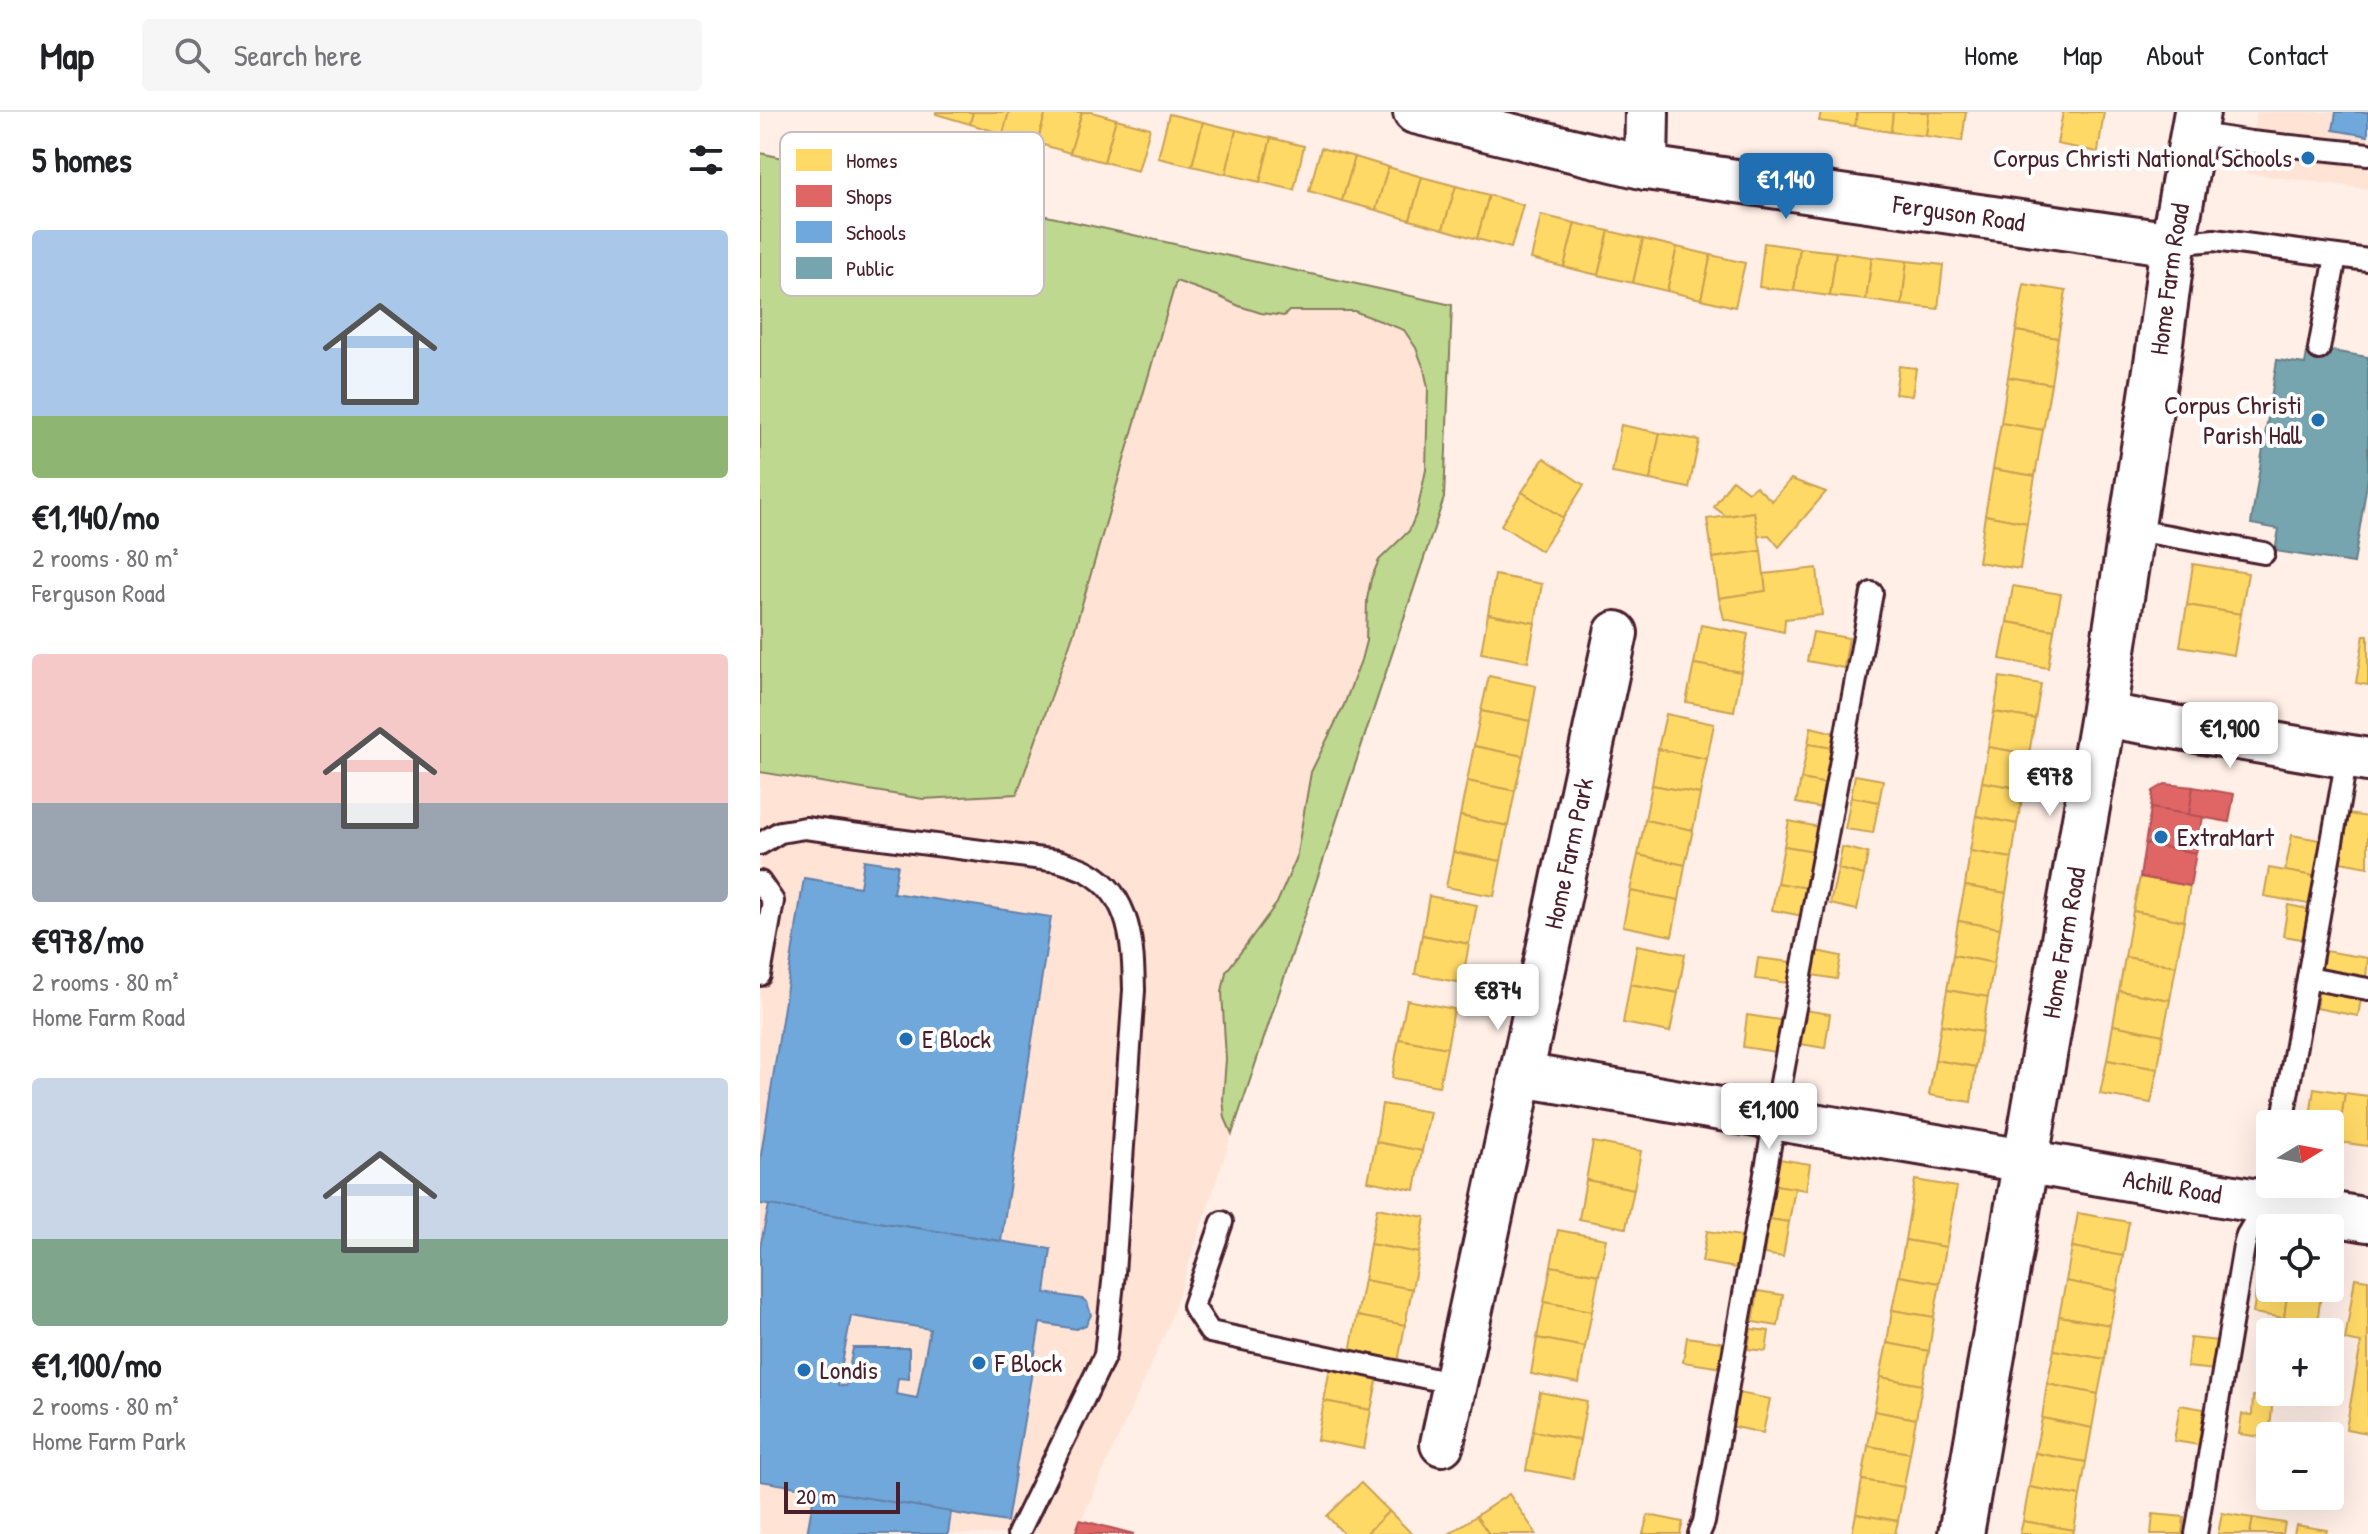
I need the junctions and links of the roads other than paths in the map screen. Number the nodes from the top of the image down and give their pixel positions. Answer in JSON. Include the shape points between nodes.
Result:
{"nodes":[{"id":1,"x":1415,"y":112,"type":"edge"},
{"id":2,"x":1647,"y":112,"type":"edge"},
{"id":3,"x":2195,"y":123,"type":"edge"},
{"id":4,"x":2368,"y":154,"type":"edge"},
{"id":5,"x":1646,"y":168,"type":"junction"},
{"id":6,"x":2173,"y":244,"type":"junction"},
{"id":7,"x":2336,"y":256,"type":"junction"},
{"id":8,"x":2368,"y":260,"type":"edge"},
{"id":9,"x":2319,"y":349,"type":"dead end"},
{"id":10,"x":2130,"y":529,"type":"junction"},
{"id":11,"x":2264,"y":553,"type":"dead end"},
{"id":12,"x":1872,"y":593,"type":"dead end"},
{"id":13,"x":1616,"y":633,"type":"dead end"},
{"id":14,"x":2103,"y":715,"type":"junction"},
{"id":15,"x":2357,"y":758,"type":"edge"},
{"id":16,"x":760,"y":844,"type":"edge"},
{"id":17,"x":760,"y":882,"type":"edge"},
{"id":18,"x":760,"y":975,"type":"edge"},
{"id":19,"x":2308,"y":978,"type":"junction"},
{"id":20,"x":2368,"y":989,"type":"edge"},
{"id":21,"x":1522,"y":1075,"type":"junction"},
{"id":22,"x":2284,"y":1110,"type":"edge"},
{"id":23,"x":1775,"y":1119,"type":"junction"},
{"id":24,"x":2025,"y":1163,"type":"junction"},
{"id":25,"x":2256,"y":1188,"type":"edge"},
{"id":26,"x":2264,"y":1198,"type":"edge"},
{"id":27,"x":2297,"y":1198,"type":"edge"},
{"id":28,"x":2368,"y":1220,"type":"edge"},
{"id":29,"x":1222,"y":1222,"type":"dead end"},
{"id":30,"x":1456,"y":1384,"type":"junction"},
{"id":31,"x":1442,"y":1444,"type":"dead end"},
{"id":32,"x":1018,"y":1534,"type":"edge"},
{"id":33,"x":1699,"y":1534,"type":"edge"},
{"id":34,"x":1961,"y":1534,"type":"edge"},
{"id":35,"x":2196,"y":1534,"type":"edge"}],
"edges":[{"from":1,"to":5,"type":"street","name":"Ferguson Road"},
{"from":2,"to":5,"type":"street"},
{"from":3,"to":4,"type":"lane","via":[[2251,142]]},
{"from":3,"to":6,"type":"street","name":"Home Farm Road"},
{"from":5,"to":6,"type":"street","name":"Ferguson Road"},
{"from":6,"to":7,"type":"lane","via":[[2214,240]]},
{"from":6,"to":10,"type":"street","name":"Home Farm Road"},
{"from":7,"to":8,"type":"lane"},
{"from":7,"to":9,"type":"lane"},
{"from":10,"to":11,"type":"lane"},
{"from":10,"to":14,"type":"street","name":"Home Farm Road"},
{"from":12,"to":23,"type":"lane"},
{"from":13,"to":21,"type":"street","name":"Home Farm Park"},
{"from":14,"to":15,"type":"street"},
{"from":14,"to":24,"type":"street","name":"Home Farm Road"},
{"from":15,"to":19,"type":"lane"},
{"from":16,"to":32,"type":"lane","via":[[780,832],[805,828],[1058,861],[1105,884],[1128,920],[1134,990],[1105,1355]]},
{"from":17,"to":18,"type":"lane","via":[[773,901]]},
{"from":19,"to":20,"type":"lane"},
{"from":19,"to":22,"type":"lane"},
{"from":21,"to":23,"type":"street"},
{"from":21,"to":30,"type":"street","name":"Home Farm Park"},
{"from":23,"to":24,"type":"street"},
{"from":23,"to":33,"type":"lane"},
{"from":24,"to":25,"type":"street","name":"Achill Road"},
{"from":24,"to":34,"type":"street","name":"Home Farm Road"},
{"from":26,"to":35,"type":"lane","via":[[2244,1246]]},
{"from":27,"to":28,"type":"street","name":"Achill Road"},
{"from":29,"to":30,"type":"lane","via":[[1193,1306],[1210,1332]]},
{"from":30,"to":31,"type":"street","name":"Home Farm Park"}]}
